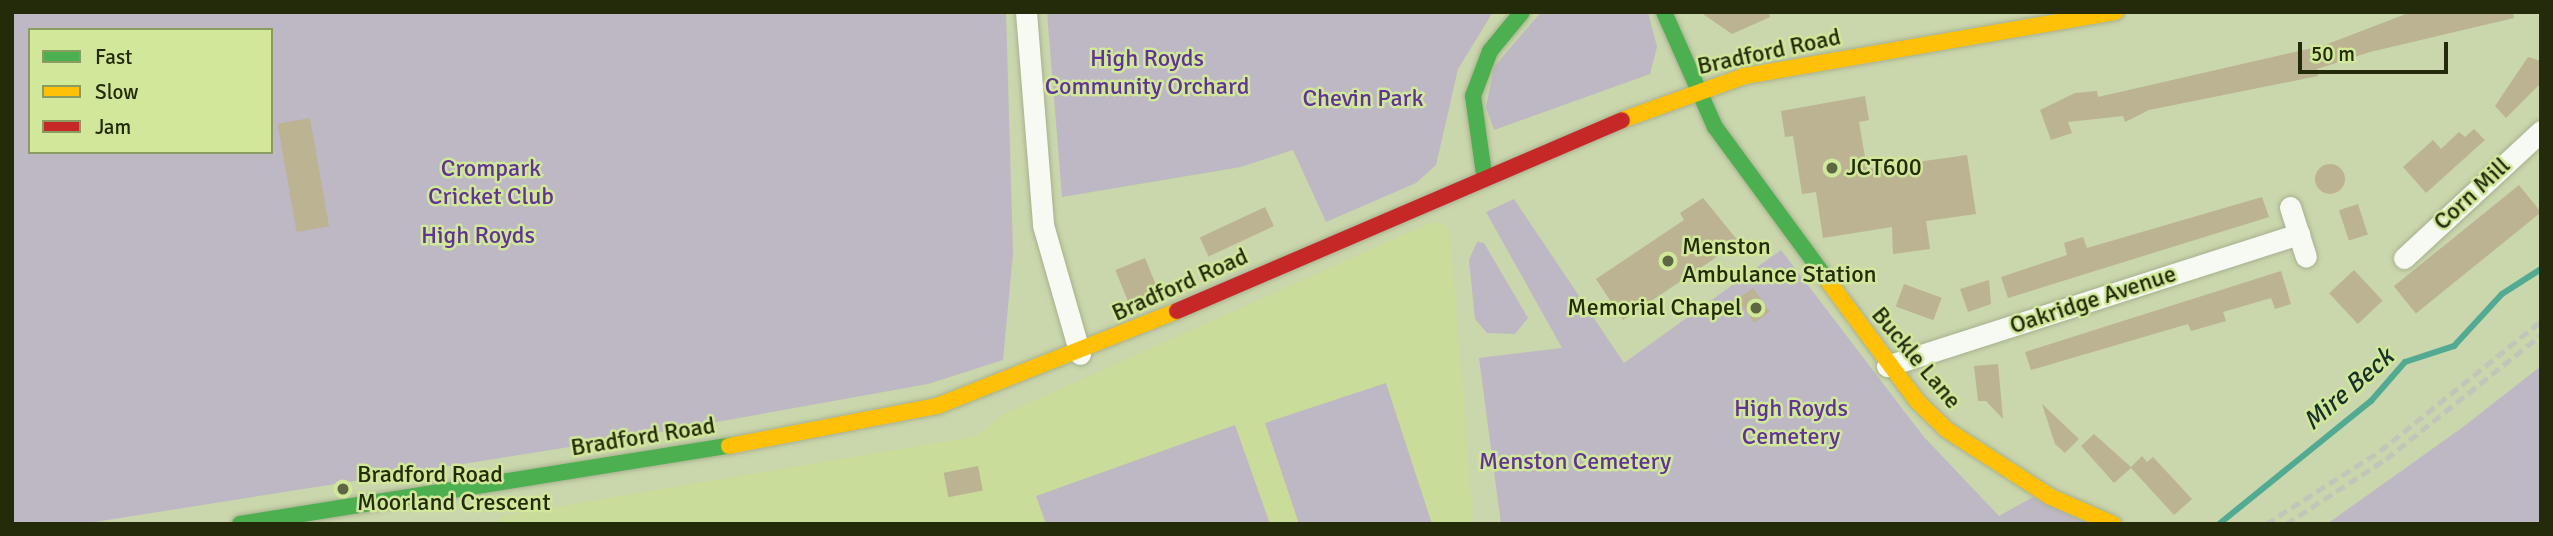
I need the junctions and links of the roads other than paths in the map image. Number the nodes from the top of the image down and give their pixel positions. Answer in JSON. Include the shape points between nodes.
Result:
{"nodes":[{"id":1,"x":1026,"y":12,"type":"edge"},
{"id":2,"x":1522,"y":12,"type":"edge"},
{"id":3,"x":1664,"y":12,"type":"edge"},
{"id":4,"x":2116,"y":12,"type":"edge"},
{"id":5,"x":1694,"y":91,"type":"junction"},
{"id":6,"x":2541,"y":131,"type":"edge"},
{"id":7,"x":1484,"y":174,"type":"junction"},
{"id":8,"x":2290,"y":207,"type":"dead end"},
{"id":9,"x":2299,"y":234,"type":"junction"},
{"id":10,"x":2306,"y":257,"type":"dead end"},
{"id":11,"x":2404,"y":258,"type":"dead end"},
{"id":12,"x":1080,"y":354,"type":"junction"},
{"id":13,"x":1887,"y":366,"type":"junction"},
{"id":14,"x":363,"y":514,"type":"edge"},
{"id":15,"x":240,"y":524,"type":"edge"},
{"id":16,"x":2113,"y":524,"type":"edge"}],
"edges":[{"from":1,"to":12,"type":"street","via":[[1043,225]]},
{"from":2,"to":7,"type":"main road","via":[[1490,51],[1473,96]]},
{"from":3,"to":5,"type":"main road","name":"Buckle Lane"},
{"from":4,"to":5,"type":"main road","name":"Bradford Road","via":[[1745,76]]},
{"from":5,"to":7,"type":"main road","name":"Bradford Road"},
{"from":5,"to":13,"type":"main road","name":"Buckle Lane"},
{"from":6,"to":11,"type":"street","name":"Corn Mill"},
{"from":7,"to":12,"type":"main road","name":"Bradford Road"},
{"from":8,"to":9,"type":"street"},
{"from":9,"to":10,"type":"street"},
{"from":9,"to":13,"type":"street","name":"Oakridge Avenue"},
{"from":12,"to":14,"type":"main road","name":"Bradford Road","via":[[937,406]]},
{"from":13,"to":16,"type":"main road","name":"Buckle Lane","via":[[1947,430],[2051,497]]},
{"from":14,"to":15,"type":"main road","name":"Bradford Road"}]}
